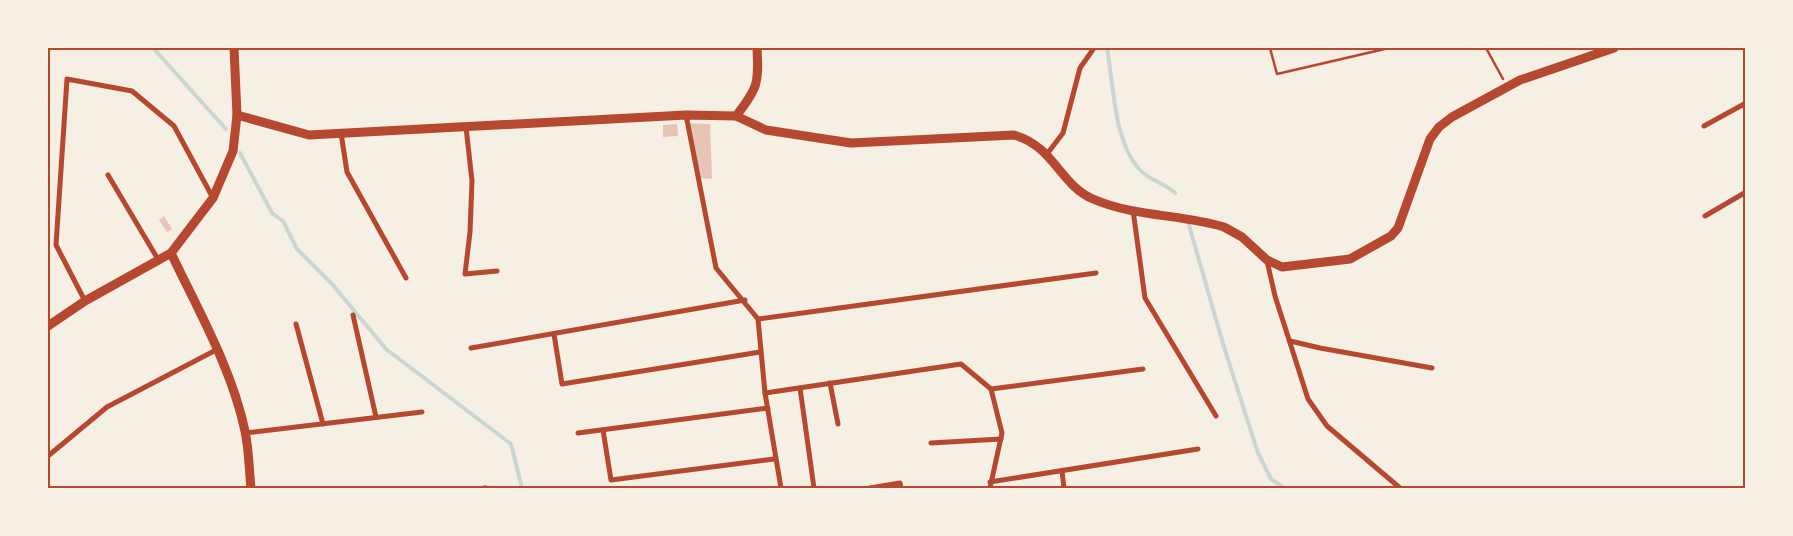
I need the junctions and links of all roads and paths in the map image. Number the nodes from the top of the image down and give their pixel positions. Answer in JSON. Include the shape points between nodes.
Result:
{"nodes":[{"id":1,"x":234,"y":48,"type":"edge"},
{"id":2,"x":757,"y":48,"type":"edge"},
{"id":3,"x":1094,"y":48,"type":"edge"},
{"id":4,"x":1270,"y":48,"type":"edge"},
{"id":5,"x":1389,"y":48,"type":"edge"},
{"id":6,"x":1486,"y":48,"type":"edge"},
{"id":7,"x":1614,"y":48,"type":"edge"},
{"id":8,"x":1507,"y":87,"type":"junction"},
{"id":9,"x":1746,"y":103,"type":"edge"},
{"id":10,"x":237,"y":115,"type":"junction"},
{"id":11,"x":686,"y":115,"type":"junction"},
{"id":12,"x":736,"y":116,"type":"junction"},
{"id":13,"x":466,"y":126,"type":"junction"},
{"id":14,"x":1704,"y":126,"type":"dead end"},
{"id":15,"x":341,"y":133,"type":"junction"},
{"id":16,"x":1047,"y":154,"type":"junction"},
{"id":17,"x":108,"y":175,"type":"dead end"},
{"id":18,"x":1746,"y":192,"type":"edge"},
{"id":19,"x":213,"y":198,"type":"junction"},
{"id":20,"x":1133,"y":210,"type":"junction"},
{"id":21,"x":1704,"y":216,"type":"dead end"},
{"id":22,"x":172,"y":252,"type":"junction"},
{"id":23,"x":1267,"y":260,"type":"junction"},
{"id":24,"x":159,"y":261,"type":"junction"},
{"id":25,"x":497,"y":271,"type":"dead end"},
{"id":26,"x":1096,"y":272,"type":"dead end"},
{"id":27,"x":406,"y":278,"type":"dead end"},
{"id":28,"x":745,"y":300,"type":"junction"},
{"id":29,"x":85,"y":301,"type":"junction"},
{"id":30,"x":353,"y":315,"type":"dead end"},
{"id":31,"x":758,"y":319,"type":"junction"},
{"id":32,"x":296,"y":324,"type":"dead end"},
{"id":33,"x":48,"y":326,"type":"edge"},
{"id":34,"x":554,"y":334,"type":"junction"},
{"id":35,"x":1290,"y":341,"type":"junction"},
{"id":36,"x":471,"y":348,"type":"dead end"},
{"id":37,"x":216,"y":350,"type":"junction"},
{"id":38,"x":760,"y":352,"type":"junction"},
{"id":39,"x":1432,"y":368,"type":"dead end"},
{"id":40,"x":1143,"y":370,"type":"dead end"},
{"id":41,"x":830,"y":383,"type":"junction"},
{"id":42,"x":800,"y":388,"type":"junction"},
{"id":43,"x":991,"y":389,"type":"junction"},
{"id":44,"x":765,"y":393,"type":"junction"},
{"id":45,"x":768,"y":408,"type":"junction"},
{"id":46,"x":422,"y":412,"type":"dead end"},
{"id":47,"x":1216,"y":416,"type":"dead end"},
{"id":48,"x":376,"y":417,"type":"junction"},
{"id":49,"x":322,"y":424,"type":"junction"},
{"id":50,"x":838,"y":424,"type":"dead end"},
{"id":51,"x":603,"y":430,"type":"junction"},
{"id":52,"x":246,"y":433,"type":"junction"},
{"id":53,"x":578,"y":433,"type":"dead end"},
{"id":54,"x":1001,"y":439,"type":"junction"},
{"id":55,"x":931,"y":443,"type":"dead end"},
{"id":56,"x":1198,"y":449,"type":"dead end"},
{"id":57,"x":48,"y":456,"type":"edge"},
{"id":58,"x":774,"y":459,"type":"junction"},
{"id":59,"x":1062,"y":471,"type":"junction"},
{"id":60,"x":990,"y":482,"type":"junction"},
{"id":61,"x":251,"y":488,"type":"edge"},
{"id":62,"x":780,"y":488,"type":"edge"},
{"id":63,"x":814,"y":488,"type":"edge"},
{"id":64,"x":870,"y":488,"type":"edge"},
{"id":65,"x":901,"y":488,"type":"edge"},
{"id":66,"x":990,"y":488,"type":"edge"},
{"id":67,"x":1064,"y":488,"type":"edge"},
{"id":68,"x":1400,"y":488,"type":"edge"}],
"edges":[{"from":1,"to":10,"type":"street"},
{"from":2,"to":12,"type":"street","via":[[759,76],[755,90]]},
{"from":3,"to":16,"type":"street","via":[[1080,68],[1063,133]]},
{"from":4,"to":5,"type":"path","via":[[1277,74]]},
{"from":6,"to":8,"type":"path"},
{"from":7,"to":8,"type":"street"},
{"from":8,"to":23,"type":"street","via":[[1452,117],[1434,133],[1407,207],[1391,236],[1344,261],[1288,267]]},
{"from":9,"to":14,"type":"street"},
{"from":10,"to":15,"type":"street","via":[[309,135]]},
{"from":10,"to":19,"type":"street","via":[[233,151]]},
{"from":11,"to":12,"type":"street"},
{"from":11,"to":13,"type":"street"},
{"from":11,"to":28,"type":"street","via":[[716,268]]},
{"from":12,"to":16,"type":"street","via":[[766,130],[851,143],[1014,135]]},
{"from":13,"to":15,"type":"street"},
{"from":13,"to":25,"type":"street","via":[[472,181],[464,274]]},
{"from":15,"to":27,"type":"street","via":[[347,172]]},
{"from":16,"to":20,"type":"street","via":[[1081,193],[1094,200]]},
{"from":17,"to":24,"type":"street"},
{"from":18,"to":21,"type":"street"},
{"from":19,"to":22,"type":"street"},
{"from":19,"to":29,"type":"street","via":[[174,126],[132,91],[67,79],[56,245]]},
{"from":20,"to":23,"type":"street","via":[[1224,227],[1242,237]]},
{"from":20,"to":47,"type":"street","via":[[1146,298]]},
{"from":22,"to":24,"type":"street"},
{"from":22,"to":37,"type":"street"},
{"from":23,"to":35,"type":"street"},
{"from":24,"to":29,"type":"street"},
{"from":26,"to":31,"type":"street"},
{"from":28,"to":31,"type":"street"},
{"from":28,"to":34,"type":"street"},
{"from":29,"to":33,"type":"street"},
{"from":30,"to":48,"type":"street"},
{"from":31,"to":38,"type":"street"},
{"from":32,"to":49,"type":"street"},
{"from":34,"to":36,"type":"street"},
{"from":34,"to":38,"type":"street","via":[[562,384]]},
{"from":35,"to":39,"type":"street"},
{"from":35,"to":68,"type":"street","via":[[1308,399],[1328,426]]},
{"from":37,"to":52,"type":"street"},
{"from":37,"to":57,"type":"street","via":[[107,407]]},
{"from":38,"to":44,"type":"street"},
{"from":40,"to":43,"type":"street"},
{"from":41,"to":42,"type":"street"},
{"from":41,"to":43,"type":"street","via":[[961,364]]},
{"from":41,"to":50,"type":"street"},
{"from":42,"to":44,"type":"street"},
{"from":42,"to":63,"type":"street"},
{"from":43,"to":54,"type":"street"},
{"from":44,"to":45,"type":"street"},
{"from":45,"to":51,"type":"street"},
{"from":45,"to":58,"type":"street"},
{"from":46,"to":48,"type":"street"},
{"from":48,"to":49,"type":"street"},
{"from":49,"to":52,"type":"street"},
{"from":51,"to":53,"type":"street"},
{"from":51,"to":58,"type":"street","via":[[611,480]]},
{"from":52,"to":61,"type":"street"},
{"from":54,"to":55,"type":"street"},
{"from":54,"to":60,"type":"street"},
{"from":56,"to":59,"type":"street"},
{"from":58,"to":62,"type":"street"},
{"from":59,"to":60,"type":"street"},
{"from":59,"to":67,"type":"street"},
{"from":60,"to":66,"type":"street"},
{"from":64,"to":65,"type":"street","via":[[900,483]]}]}
